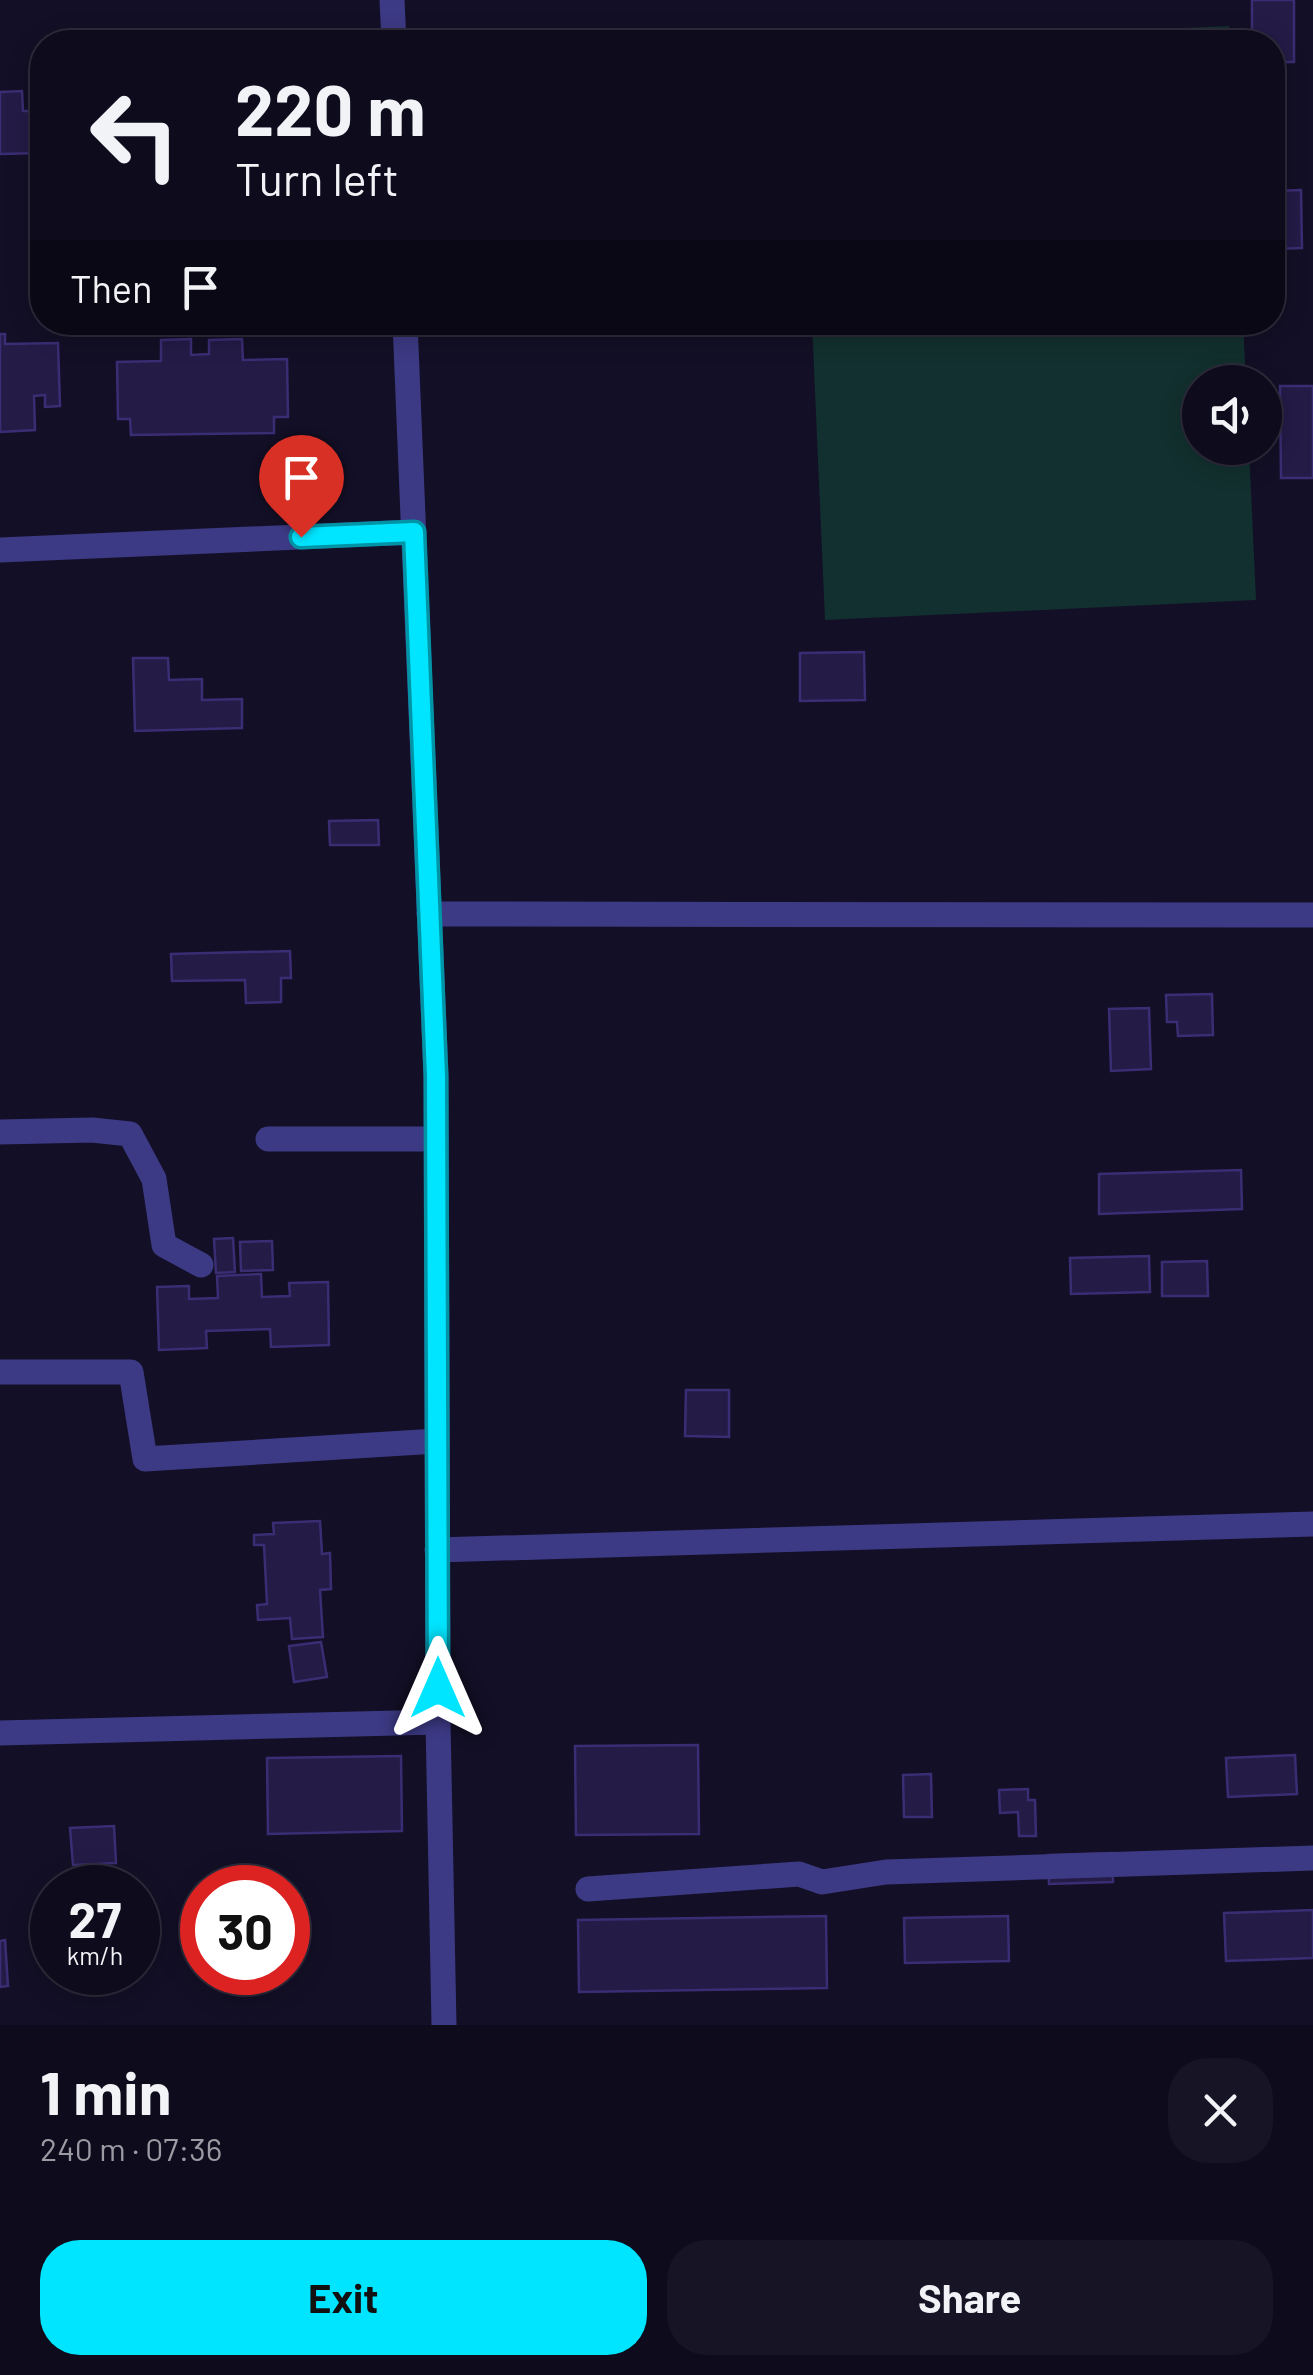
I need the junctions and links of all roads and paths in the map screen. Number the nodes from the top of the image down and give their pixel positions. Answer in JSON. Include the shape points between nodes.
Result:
{"nodes":[{"id":1,"x":392,"y":0,"type":"edge"},
{"id":2,"x":393,"y":30,"type":"edge"},
{"id":3,"x":406,"y":335,"type":"edge"},
{"id":4,"x":414,"y":532,"type":"junction"},
{"id":5,"x":0,"y":550,"type":"edge"},
{"id":6,"x":429,"y":914,"type":"junction"},
{"id":7,"x":1313,"y":915,"type":"edge"},
{"id":8,"x":0,"y":1132,"type":"edge"},
{"id":9,"x":268,"y":1138,"type":"dead end"},
{"id":10,"x":436,"y":1138,"type":"junction"},
{"id":11,"x":201,"y":1265,"type":"dead end"},
{"id":12,"x":0,"y":1372,"type":"edge"},
{"id":13,"x":437,"y":1441,"type":"junction"},
{"id":14,"x":1313,"y":1524,"type":"edge"},
{"id":15,"x":438,"y":1550,"type":"junction"},
{"id":16,"x":438,"y":1722,"type":"junction"},
{"id":17,"x":0,"y":1733,"type":"edge"},
{"id":18,"x":1313,"y":1858,"type":"edge"},
{"id":19,"x":588,"y":1890,"type":"dead end"},
{"id":20,"x":444,"y":2025,"type":"edge"}],
"edges":[{"from":1,"to":2,"type":"street"},
{"from":3,"to":4,"type":"street"},
{"from":4,"to":5,"type":"street"},
{"from":4,"to":6,"type":"street"},
{"from":6,"to":7,"type":"street"},
{"from":6,"to":10,"type":"street"},
{"from":8,"to":11,"type":"street","via":[[130,1134],[154,1179],[164,1246]]},
{"from":9,"to":10,"type":"street"},
{"from":10,"to":13,"type":"street"},
{"from":12,"to":13,"type":"street","via":[[131,1372],[144,1459]]},
{"from":13,"to":15,"type":"street"},
{"from":14,"to":15,"type":"street"},
{"from":15,"to":16,"type":"street"},
{"from":16,"to":17,"type":"street"},
{"from":16,"to":20,"type":"street"},
{"from":18,"to":19,"type":"street","via":[[886,1872],[822,1882],[799,1874]]}]}
